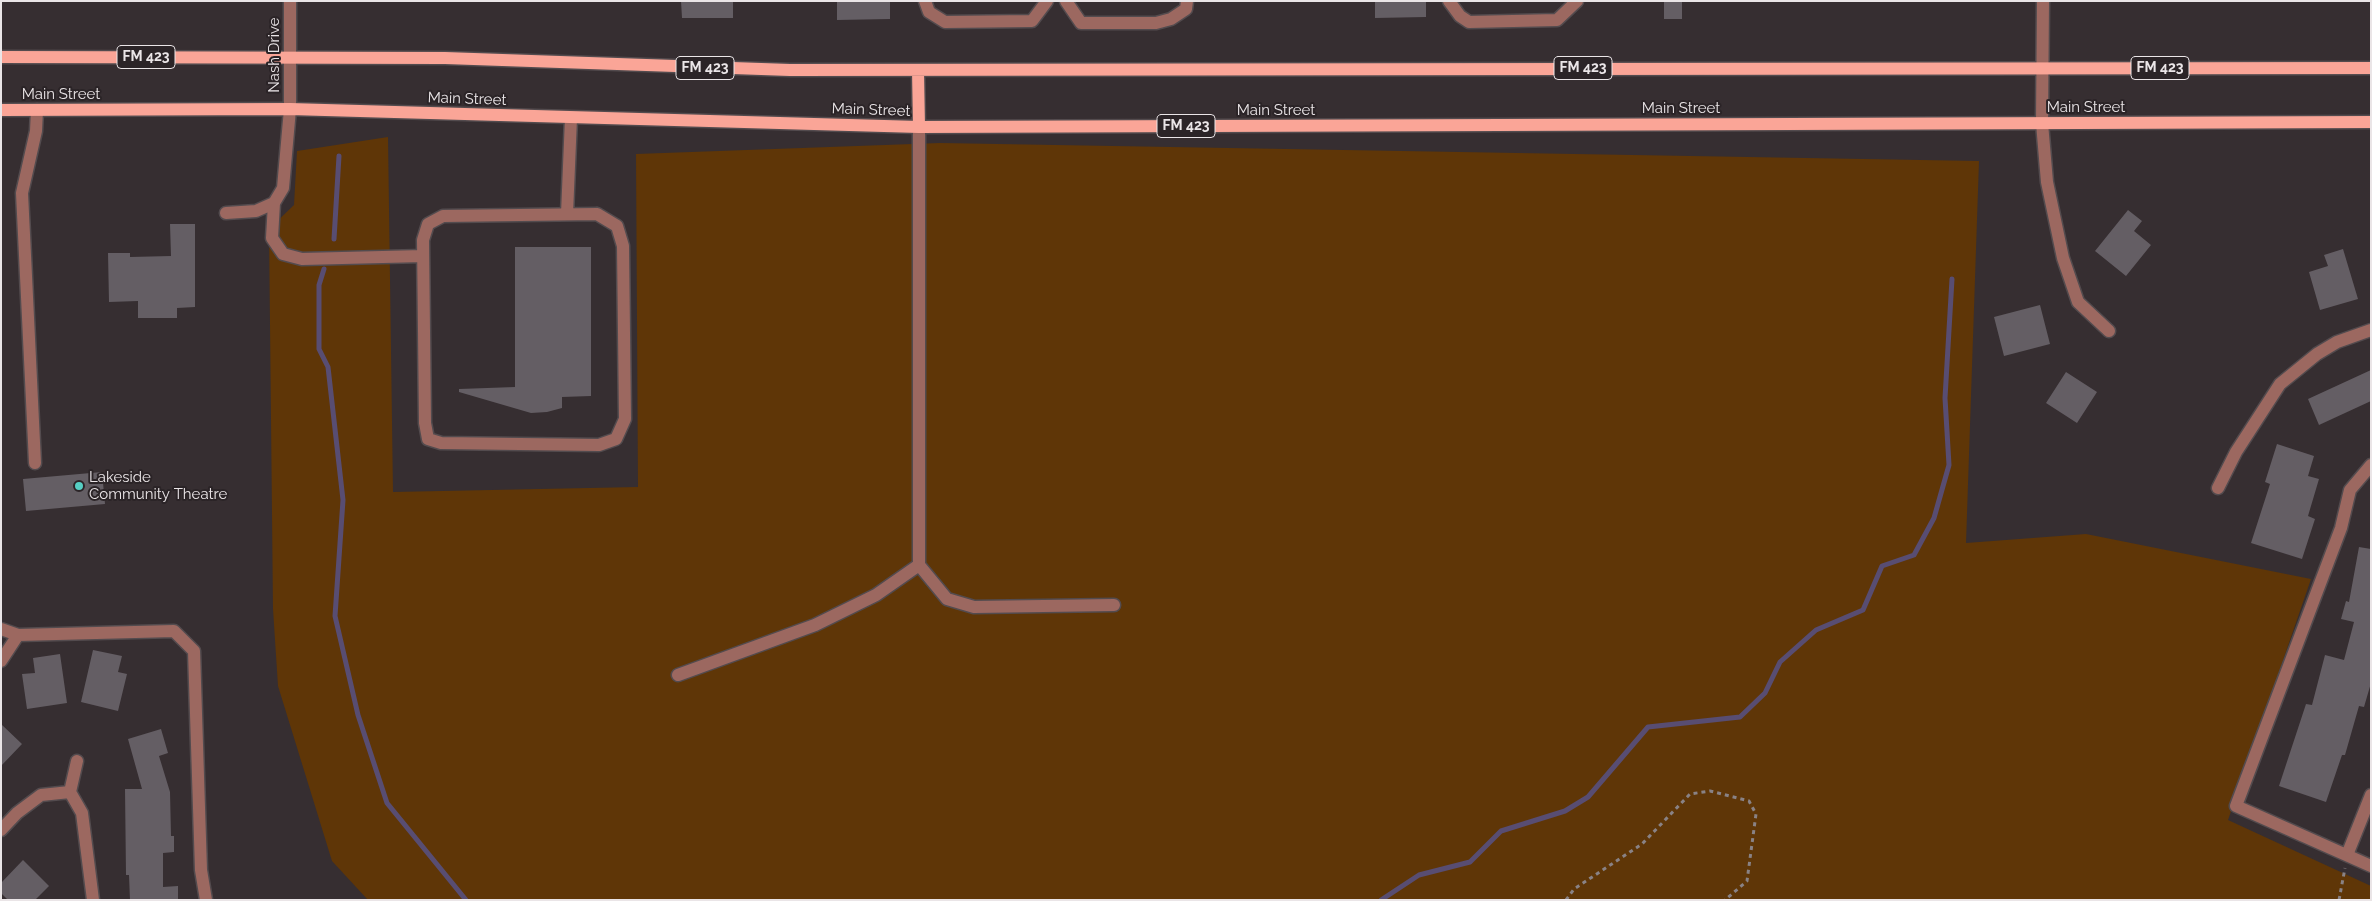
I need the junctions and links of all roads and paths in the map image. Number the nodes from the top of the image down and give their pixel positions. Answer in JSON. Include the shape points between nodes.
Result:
{"nodes":[{"id":1,"x":290,"y":1,"type":"edge"},
{"id":2,"x":924,"y":1,"type":"edge"},
{"id":3,"x":1047,"y":1,"type":"edge"},
{"id":4,"x":1066,"y":1,"type":"edge"},
{"id":5,"x":1187,"y":1,"type":"edge"},
{"id":6,"x":1449,"y":1,"type":"edge"},
{"id":7,"x":1577,"y":1,"type":"edge"},
{"id":8,"x":2043,"y":1,"type":"edge"},
{"id":9,"x":290,"y":56,"type":"junction"},
{"id":10,"x":1,"y":57,"type":"edge"},
{"id":11,"x":2042,"y":68,"type":"junction"},
{"id":12,"x":2371,"y":68,"type":"edge"},
{"id":13,"x":918,"y":70,"type":"junction"},
{"id":14,"x":1,"y":110,"type":"edge"},
{"id":15,"x":37,"y":110,"type":"junction"},
{"id":16,"x":290,"y":110,"type":"junction"},
{"id":17,"x":571,"y":118,"type":"junction"},
{"id":18,"x":2371,"y":122,"type":"edge"},
{"id":19,"x":2042,"y":123,"type":"junction"},
{"id":20,"x":919,"y":127,"type":"junction"},
{"id":21,"x":274,"y":203,"type":"junction"},
{"id":22,"x":226,"y":213,"type":"dead end"},
{"id":23,"x":567,"y":214,"type":"junction"},
{"id":24,"x":423,"y":256,"type":"junction"},
{"id":25,"x":2371,"y":330,"type":"edge"},
{"id":26,"x":2109,"y":331,"type":"dead end"},
{"id":27,"x":35,"y":463,"type":"dead end"},
{"id":28,"x":2371,"y":465,"type":"edge"},
{"id":29,"x":2218,"y":488,"type":"dead end"},
{"id":30,"x":919,"y":565,"type":"junction"},
{"id":31,"x":1114,"y":605,"type":"dead end"},
{"id":32,"x":1,"y":629,"type":"edge"},
{"id":33,"x":18,"y":635,"type":"junction"},
{"id":34,"x":1,"y":661,"type":"edge"},
{"id":35,"x":678,"y":675,"type":"dead end"},
{"id":36,"x":77,"y":761,"type":"dead end"},
{"id":37,"x":70,"y":792,"type":"junction"},
{"id":38,"x":2371,"y":795,"type":"edge"},
{"id":39,"x":1,"y":830,"type":"edge"},
{"id":40,"x":2347,"y":855,"type":"junction"},
{"id":41,"x":2371,"y":866,"type":"edge"},
{"id":42,"x":93,"y":900,"type":"edge"},
{"id":43,"x":206,"y":900,"type":"edge"},
{"id":44,"x":1566,"y":900,"type":"edge"},
{"id":45,"x":1725,"y":900,"type":"edge"},
{"id":46,"x":2339,"y":900,"type":"edge"}],
"edges":[{"from":1,"to":9,"type":"street","name":"Nash Drive"},
{"from":2,"to":3,"type":"street","via":[[929,12],[945,22],[1032,21]]},
{"from":4,"to":5,"type":"street","via":[[1081,23],[1171,19],[1186,9]]},
{"from":6,"to":7,"type":"street","via":[[1460,16],[1470,22],[1557,20]]},
{"from":8,"to":11,"type":"street"},
{"from":9,"to":10,"type":"main road","number":"FM 423"},
{"from":9,"to":13,"type":"main road","number":"FM 423","via":[[790,70]]},
{"from":9,"to":16,"type":"street","name":"Nash Drive"},
{"from":11,"to":12,"type":"main road","number":"FM 423"},
{"from":11,"to":13,"type":"main road","number":"FM 423"},
{"from":11,"to":19,"type":"street"},
{"from":13,"to":20,"type":"main road"},
{"from":14,"to":15,"type":"main road","name":"Main Street","number":"FM 423"},
{"from":15,"to":16,"type":"main road","name":"Main Street","number":"FM 423"},
{"from":15,"to":27,"type":"street","via":[[36,130],[22,193]]},
{"from":16,"to":17,"type":"main road","name":"Main Street","number":"FM 423"},
{"from":16,"to":21,"type":"street","name":"Nash Drive","via":[[283,188]]},
{"from":17,"to":20,"type":"main road","name":"Main Street","number":"FM 423"},
{"from":17,"to":23,"type":"street"},
{"from":18,"to":19,"type":"main road","name":"Main Street","number":"FM 423"},
{"from":19,"to":20,"type":"main road","name":"Main Street","number":"FM 423"},
{"from":19,"to":26,"type":"street","via":[[2047,182],[2063,258],[2078,302]]},
{"from":20,"to":30,"type":"street"},
{"from":21,"to":22,"type":"street","via":[[256,211]]},
{"from":21,"to":24,"type":"street","via":[[272,238],[283,254],[302,259]]},
{"from":23,"to":24,"type":"street","via":[[443,216],[428,224]]},
{"from":23,"to":24,"type":"street","via":[[597,214],[617,226],[623,246],[625,419],[616,439],[599,445],[441,443],[428,439],[425,423]]},
{"from":25,"to":29,"type":"street","via":[[2323,350],[2280,384],[2236,452]]},
{"from":28,"to":40,"type":"street","via":[[2350,490],[2341,528],[2236,806]]},
{"from":30,"to":31,"type":"street","via":[[946,599],[974,607]]},
{"from":30,"to":35,"type":"street","via":[[876,595],[815,625]]},
{"from":32,"to":33,"type":"street"},
{"from":33,"to":34,"type":"street"},
{"from":33,"to":43,"type":"street","via":[[174,631],[194,651],[201,870]]},
{"from":36,"to":37,"type":"street"},
{"from":37,"to":39,"type":"street","via":[[41,795]]},
{"from":37,"to":42,"type":"street","via":[[82,814]]},
{"from":38,"to":40,"type":"street"},
{"from":40,"to":41,"type":"street"},
{"from":40,"to":46,"type":"path"},
{"from":44,"to":45,"type":"path","via":[[1574,889],[1642,844],[1690,794],[1710,791],[1749,801],[1756,814],[1747,881]]}]}
